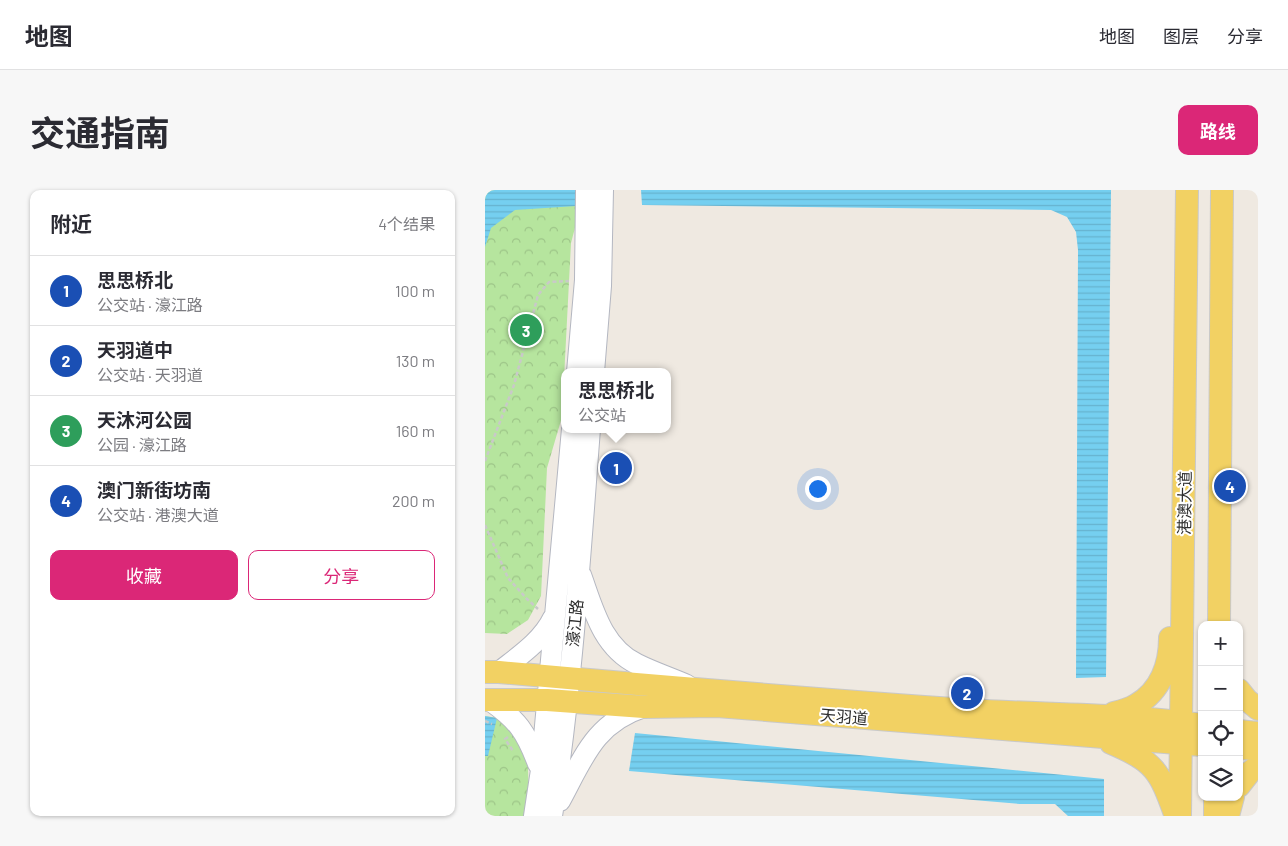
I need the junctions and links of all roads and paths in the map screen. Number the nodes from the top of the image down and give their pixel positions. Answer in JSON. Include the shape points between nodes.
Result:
{"nodes":[{"id":1,"x":586,"y":190,"type":"edge"},
{"id":2,"x":603,"y":190,"type":"edge"},
{"id":3,"x":1187,"y":190,"type":"edge"},
{"id":4,"x":1222,"y":190,"type":"edge"},
{"id":5,"x":571,"y":281,"type":"dead end"},
{"id":6,"x":577,"y":368,"type":"edge"},
{"id":7,"x":594,"y":368,"type":"edge"},
{"id":8,"x":572,"y":433,"type":"edge"},
{"id":9,"x":590,"y":433,"type":"edge"},
{"id":10,"x":485,"y":461,"type":"edge"},
{"id":11,"x":1184,"y":520,"type":"junction"},
{"id":12,"x":579,"y":570,"type":"junction"},
{"id":13,"x":555,"y":614,"type":"junction"},
{"id":14,"x":1219,"y":621,"type":"edge"},
{"id":15,"x":490,"y":672,"type":"edge"},
{"id":16,"x":549,"y":676,"type":"junction"},
{"id":17,"x":697,"y":688,"type":"junction"},
{"id":18,"x":1243,"y":695,"type":"edge"},
{"id":19,"x":487,"y":700,"type":"edge"},
{"id":20,"x":547,"y":700,"type":"junction"},
{"id":21,"x":643,"y":707,"type":"junction"},
{"id":22,"x":1258,"y":709,"type":"edge"},
{"id":23,"x":1111,"y":715,"type":"junction"},
{"id":24,"x":1243,"y":731,"type":"edge"},
{"id":25,"x":1258,"y":733,"type":"edge"},
{"id":26,"x":1191,"y":734,"type":"edge"},
{"id":27,"x":1094,"y":736,"type":"junction"},
{"id":28,"x":1243,"y":748,"type":"edge"},
{"id":29,"x":1258,"y":749,"type":"edge"},
{"id":30,"x":1258,"y":766,"type":"edge"},
{"id":31,"x":541,"y":770,"type":"junction"},
{"id":32,"x":1243,"y":781,"type":"edge"},
{"id":33,"x":1215,"y":801,"type":"edge"},
{"id":34,"x":1232,"y":801,"type":"edge"},
{"id":35,"x":546,"y":815,"type":"edge"},
{"id":36,"x":1175,"y":816,"type":"edge"},
{"id":37,"x":1180,"y":816,"type":"edge"},
{"id":38,"x":1215,"y":816,"type":"edge"},
{"id":39,"x":1228,"y":816,"type":"edge"}],
"edges":[{"from":1,"to":6,"type":"main road","via":[[585,280]]},
{"from":2,"to":7,"type":"main road","via":[[601,286]]},
{"from":3,"to":11,"type":"main road","name":"港澳大道"},
{"from":4,"to":14,"type":"main road"},
{"from":5,"to":10,"type":"path","via":[[549,282],[538,295],[514,385]]},
{"from":8,"to":13,"type":"main road","name":"濠江路"},
{"from":9,"to":12,"type":"main road","name":"濠江路"},
{"from":11,"to":23,"type":"main road","via":[[1171,588],[1170,649],[1165,671],[1145,699],[1136,706]]},
{"from":11,"to":26,"type":"main road","name":"港澳大道"},
{"from":12,"to":17,"type":"main road","via":[[599,623],[618,651],[636,664]]},
{"from":12,"to":35,"type":"main road","name":"濠江路","via":[[560,766]]},
{"from":13,"to":15,"type":"main road","via":[[548,629],[533,644]]},
{"from":13,"to":16,"type":"main road","name":"濠江路"},
{"from":15,"to":16,"type":"main road","name":"天羽道"},
{"from":16,"to":17,"type":"main road","name":"天羽道"},
{"from":16,"to":20,"type":"main road","name":"濠江路"},
{"from":17,"to":23,"type":"main road","name":"天羽道","via":[[969,710]]},
{"from":18,"to":22,"type":"main road"},
{"from":19,"to":20,"type":"main road","name":"天羽道"},
{"from":19,"to":31,"type":"main road","via":[[517,722],[529,740]]},
{"from":20,"to":21,"type":"main road","name":"天羽道"},
{"from":20,"to":31,"type":"main road","name":"濠江路"},
{"from":21,"to":27,"type":"main road","name":"天羽道","via":[[717,706]]},
{"from":21,"to":35,"type":"main road","via":[[620,717],[600,732]]},
{"from":23,"to":26,"type":"main road","name":"天羽道"},
{"from":24,"to":25,"type":"main road"},
{"from":26,"to":27,"type":"main road","name":"天羽道"},
{"from":26,"to":37,"type":"main road","name":"港澳大道"},
{"from":27,"to":36,"type":"main road","via":[[1133,752],[1152,766],[1165,786]]},
{"from":28,"to":29,"type":"main road"},
{"from":30,"to":32,"type":"main road"},
{"from":31,"to":35,"type":"main road","name":"濠江路"},
{"from":33,"to":38,"type":"main road"},
{"from":34,"to":39,"type":"main road"}]}
